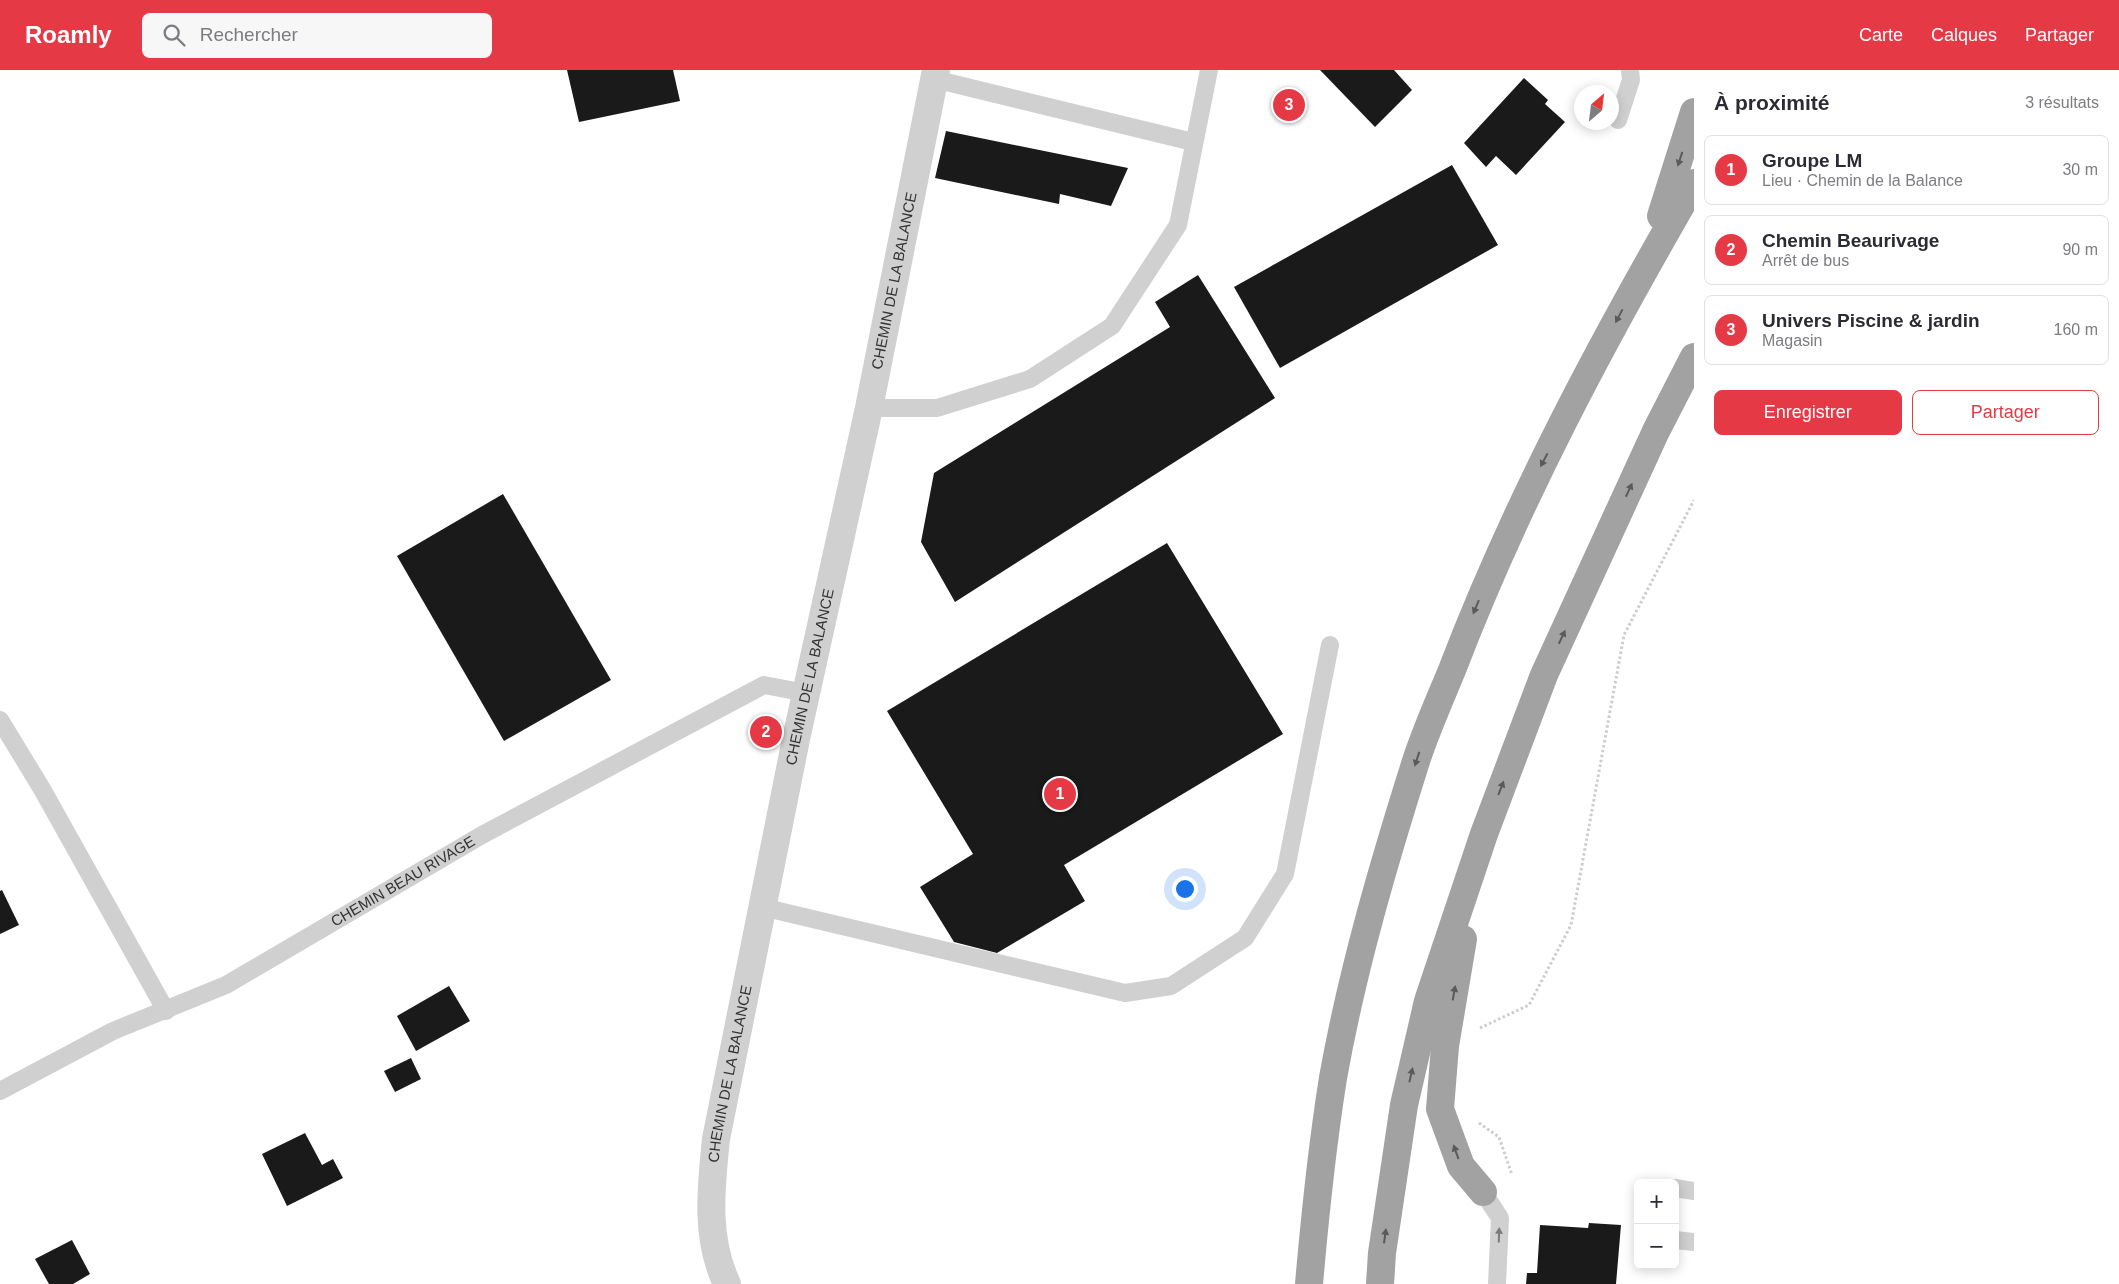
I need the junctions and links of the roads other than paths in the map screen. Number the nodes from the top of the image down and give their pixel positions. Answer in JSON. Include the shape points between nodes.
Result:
{"nodes":[{"id":1,"x":1209,"y":70,"type":"edge"},
{"id":2,"x":1630,"y":70,"type":"edge"},
{"id":3,"x":935,"y":74,"type":"edge"},
{"id":4,"x":1694,"y":112,"type":"edge"},
{"id":5,"x":1619,"y":117,"type":"edge"},
{"id":6,"x":1193,"y":142,"type":"junction"},
{"id":7,"x":1694,"y":183,"type":"edge"},
{"id":8,"x":1642,"y":272,"type":"junction"},
{"id":9,"x":1694,"y":357,"type":"edge"},
{"id":10,"x":869,"y":408,"type":"junction"},
{"id":11,"x":1330,"y":644,"type":"dead end"},
{"id":12,"x":806,"y":693,"type":"junction"},
{"id":13,"x":0,"y":720,"type":"edge"},
{"id":14,"x":1484,"y":834,"type":"junction"},
{"id":15,"x":762,"y":907,"type":"junction"},
{"id":16,"x":166,"y":1011,"type":"junction"},
{"id":17,"x":0,"y":1091,"type":"edge"},
{"id":18,"x":1679,"y":1189,"type":"edge"},
{"id":19,"x":1694,"y":1191,"type":"edge"},
{"id":20,"x":1483,"y":1192,"type":"joint"},
{"id":21,"x":1679,"y":1240,"type":"edge"},
{"id":22,"x":1694,"y":1242,"type":"edge"},
{"id":23,"x":727,"y":1284,"type":"edge"},
{"id":24,"x":1309,"y":1284,"type":"edge"},
{"id":25,"x":1380,"y":1284,"type":"edge"},
{"id":26,"x":1497,"y":1284,"type":"edge"}],
"edges":[{"from":1,"to":6,"type":"lane"},
{"from":2,"to":5,"type":"lane","via":[[1631,80]]},
{"from":3,"to":6,"type":"lane"},
{"from":3,"to":10,"type":"street","name":"CHEMIN DE LA BALANCE"},
{"from":4,"to":8,"type":"highway","one_way":true},
{"from":6,"to":10,"type":"lane","via":[[1178,225],[1112,326],[1030,378],[937,408]]},
{"from":7,"to":8,"type":"highway"},
{"from":8,"to":24,"type":"highway","one_way":true,"via":[[1535,477],[1476,606],[1418,756],[1368,925],[1334,1077],[1318,1183]]},
{"from":14,"to":9,"type":"highway","one_way":true,"via":[[1544,675],[1656,430]]},
{"from":10,"to":12,"type":"street","name":"CHEMIN DE LA BALANCE"},
{"from":11,"to":15,"type":"lane","via":[[1286,874],[1245,938],[1170,986],[1126,993]]},
{"from":12,"to":15,"type":"street","name":"CHEMIN DE LA BALANCE"},
{"from":12,"to":16,"type":"lane","name":"CHEMIN BEAU RIVAGE","via":[[764,685],[482,835],[226,985]]},
{"from":13,"to":16,"type":"lane"},
{"from":20,"to":14,"type":"highway","one_way":true,"via":[[1461,1166],[1440,1109],[1445,1046]]},
{"from":25,"to":14,"type":"highway","one_way":true,"via":[[1404,1105],[1428,1001]]},
{"from":15,"to":23,"type":"street","name":"CHEMIN DE LA BALANCE","via":[[716,1140],[710,1197],[713,1240]]},
{"from":16,"to":17,"type":"lane","name":"CHEMIN BEAU RIVAGE","via":[[113,1031]]},
{"from":18,"to":19,"type":"lane"},
{"from":26,"to":20,"type":"lane","one_way":true,"via":[[1500,1218]]},
{"from":21,"to":22,"type":"lane"}]}
